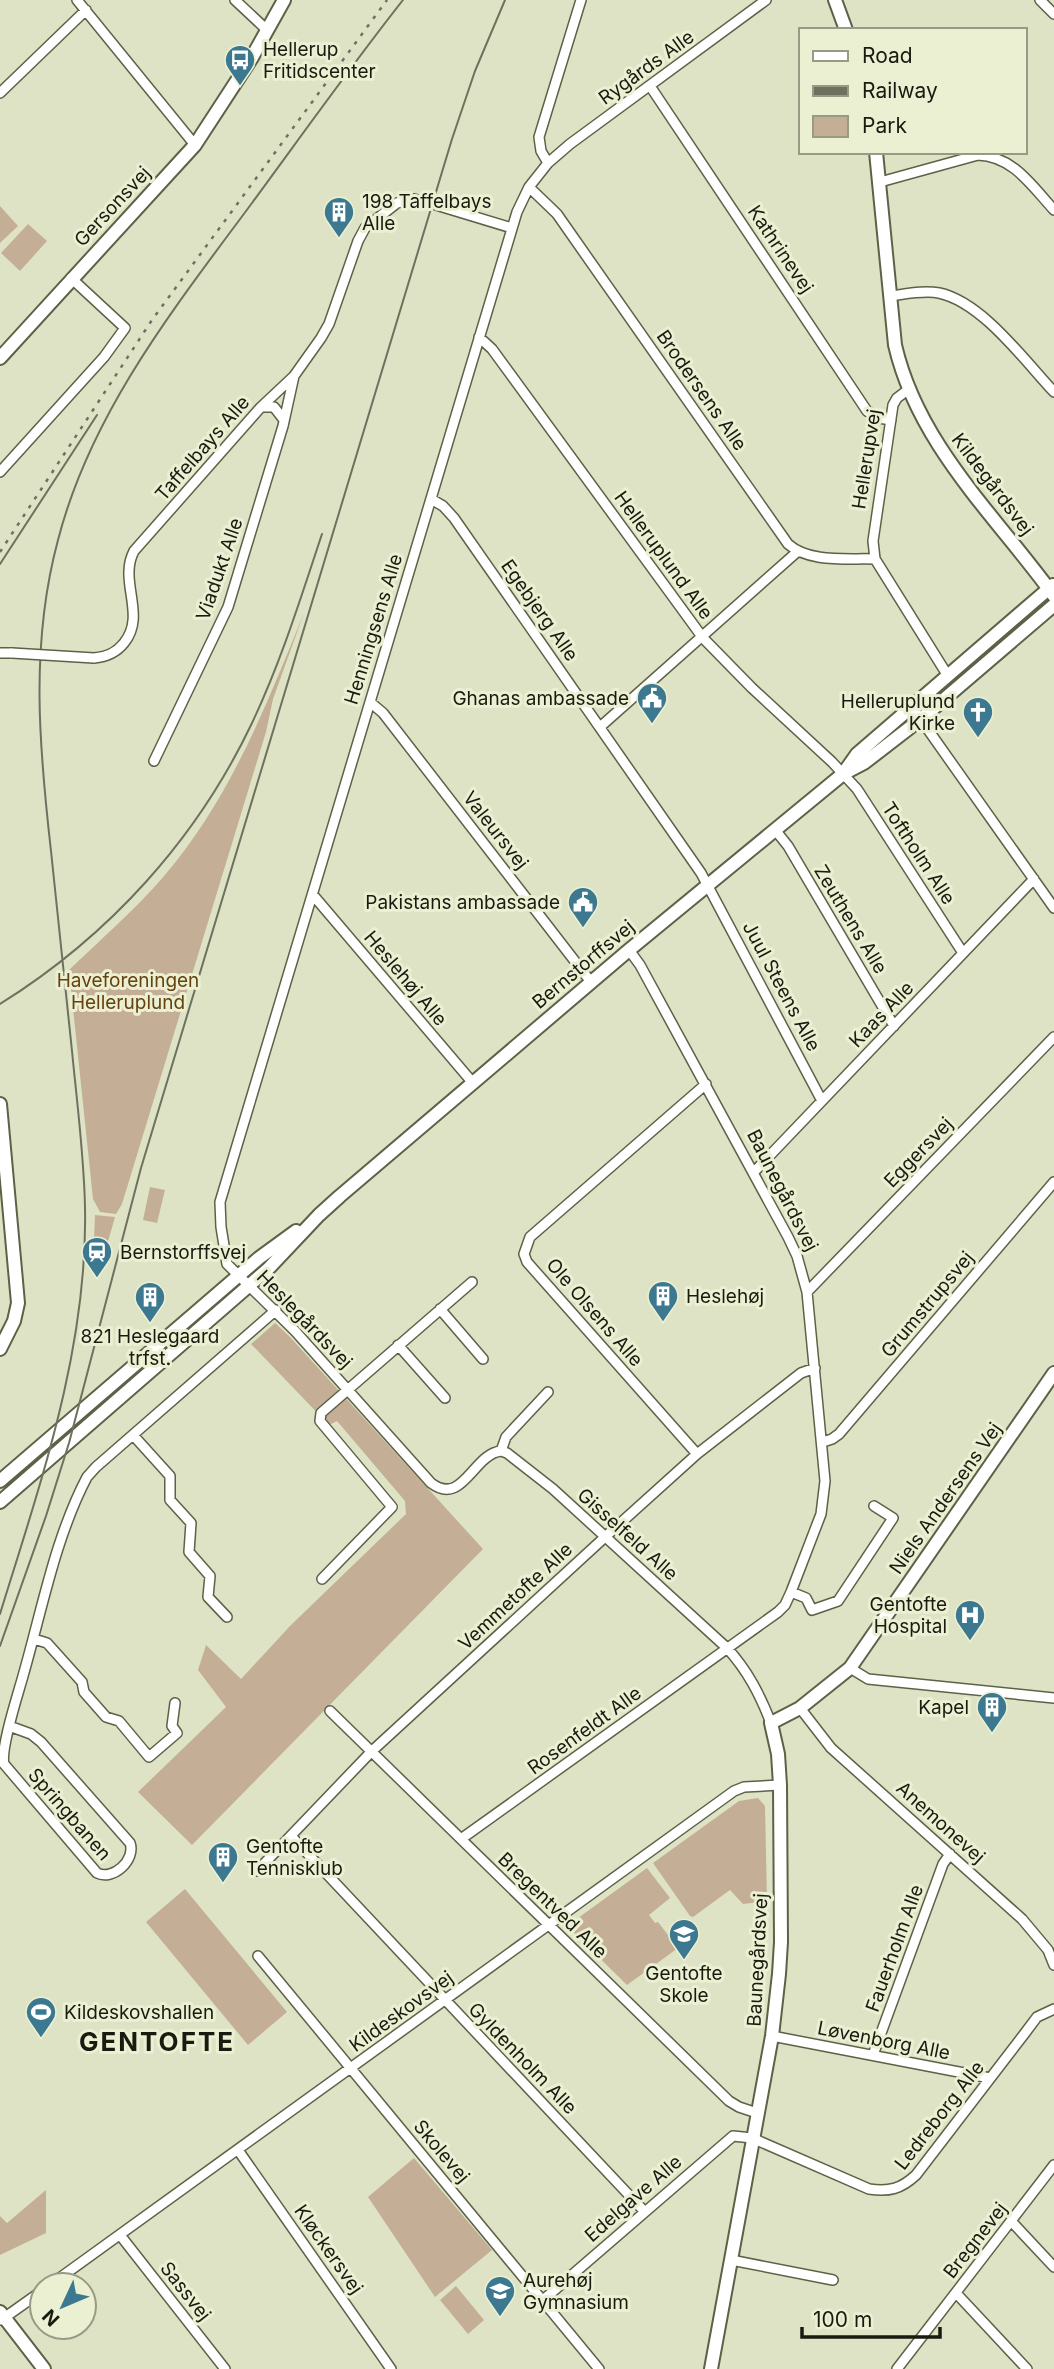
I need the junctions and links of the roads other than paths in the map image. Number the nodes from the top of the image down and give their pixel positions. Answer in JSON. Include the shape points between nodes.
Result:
{"nodes":[{"id":1,"x":77,"y":0,"type":"edge"},
{"id":2,"x":235,"y":0,"type":"edge"},
{"id":3,"x":277,"y":0,"type":"edge"},
{"id":4,"x":284,"y":0,"type":"edge"},
{"id":5,"x":581,"y":0,"type":"edge"},
{"id":6,"x":766,"y":0,"type":"edge"},
{"id":7,"x":835,"y":0,"type":"edge"},
{"id":8,"x":1040,"y":0,"type":"edge"},
{"id":9,"x":86,"y":10,"type":"junction"},
{"id":10,"x":1054,"y":15,"type":"edge"},
{"id":11,"x":264,"y":28,"type":"junction"},
{"id":12,"x":845,"y":28,"type":"edge"},
{"id":13,"x":650,"y":86,"type":"junction"},
{"id":14,"x":0,"y":93,"type":"edge"},
{"id":15,"x":195,"y":145,"type":"junction"},
{"id":16,"x":876,"y":154,"type":"edge"},
{"id":17,"x":548,"y":163,"type":"junction"},
{"id":18,"x":880,"y":182,"type":"junction"},
{"id":19,"x":529,"y":187,"type":"junction"},
{"id":20,"x":423,"y":201,"type":"dead end"},
{"id":21,"x":436,"y":205,"type":"dead end"},
{"id":22,"x":1054,"y":210,"type":"edge"},
{"id":23,"x":512,"y":228,"type":"junction"},
{"id":24,"x":71,"y":278,"type":"junction"},
{"id":25,"x":890,"y":296,"type":"junction"},
{"id":26,"x":479,"y":337,"type":"junction"},
{"id":27,"x":0,"y":358,"type":"edge"},
{"id":28,"x":294,"y":376,"type":"junction"},
{"id":29,"x":909,"y":389,"type":"junction"},
{"id":30,"x":1054,"y":392,"type":"edge"},
{"id":31,"x":261,"y":407,"type":"junction"},
{"id":32,"x":284,"y":420,"type":"junction"},
{"id":33,"x":891,"y":420,"type":"junction"},
{"id":34,"x":0,"y":472,"type":"edge"},
{"id":35,"x":430,"y":499,"type":"junction"},
{"id":36,"x":797,"y":552,"type":"junction"},
{"id":37,"x":875,"y":559,"type":"junction"},
{"id":38,"x":1052,"y":590,"type":"edge"},
{"id":39,"x":1054,"y":605,"type":"edge"},
{"id":40,"x":703,"y":638,"type":"junction"},
{"id":41,"x":0,"y":653,"type":"edge"},
{"id":42,"x":948,"y":676,"type":"junction"},
{"id":43,"x":370,"y":702,"type":"junction"},
{"id":44,"x":912,"y":707,"type":"junction"},
{"id":45,"x":921,"y":719,"type":"junction"},
{"id":46,"x":600,"y":727,"type":"junction"},
{"id":47,"x":153,"y":761,"type":"dead end"},
{"id":48,"x":843,"y":774,"type":"junction"},
{"id":49,"x":776,"y":831,"type":"junction"},
{"id":50,"x":1034,"y":879,"type":"junction"},
{"id":51,"x":709,"y":887,"type":"junction"},
{"id":52,"x":313,"y":895,"type":"junction"},
{"id":53,"x":1054,"y":908,"type":"edge"},
{"id":54,"x":629,"y":950,"type":"junction"},
{"id":55,"x":964,"y":953,"type":"junction"},
{"id":56,"x":591,"y":982,"type":"junction"},
{"id":57,"x":894,"y":1026,"type":"junction"},
{"id":58,"x":1054,"y":1037,"type":"edge"},
{"id":59,"x":473,"y":1083,"type":"junction"},
{"id":60,"x":706,"y":1084,"type":"junction"},
{"id":61,"x":822,"y":1101,"type":"junction"},
{"id":62,"x":0,"y":1104,"type":"edge"},
{"id":63,"x":1,"y":1121,"type":"edge"},
{"id":64,"x":754,"y":1172,"type":"junction"},
{"id":65,"x":1054,"y":1182,"type":"edge"},
{"id":66,"x":319,"y":1215,"type":"junction"},
{"id":67,"x":239,"y":1275,"type":"junction"},
{"id":68,"x":472,"y":1282,"type":"dead end"},
{"id":69,"x":249,"y":1285,"type":"junction"},
{"id":70,"x":807,"y":1292,"type":"junction"},
{"id":71,"x":440,"y":1309,"type":"junction"},
{"id":72,"x":276,"y":1310,"type":"junction"},
{"id":73,"x":398,"y":1345,"type":"junction"},
{"id":74,"x":0,"y":1349,"type":"edge"},
{"id":75,"x":483,"y":1359,"type":"dead end"},
{"id":76,"x":815,"y":1368,"type":"junction"},
{"id":77,"x":1054,"y":1373,"type":"edge"},
{"id":78,"x":347,"y":1388,"type":"junction"},
{"id":79,"x":548,"y":1392,"type":"dead end"},
{"id":80,"x":445,"y":1398,"type":"dead end"},
{"id":81,"x":133,"y":1435,"type":"junction"},
{"id":82,"x":823,"y":1442,"type":"junction"},
{"id":83,"x":502,"y":1451,"type":"junction"},
{"id":84,"x":696,"y":1454,"type":"junction"},
{"id":85,"x":0,"y":1481,"type":"edge"},
{"id":86,"x":0,"y":1502,"type":"edge"},
{"id":87,"x":874,"y":1506,"type":"dead end"},
{"id":88,"x":606,"y":1537,"type":"junction"},
{"id":89,"x":322,"y":1579,"type":"dead end"},
{"id":90,"x":791,"y":1592,"type":"junction"},
{"id":91,"x":227,"y":1617,"type":"dead end"},
{"id":92,"x":34,"y":1639,"type":"junction"},
{"id":93,"x":727,"y":1648,"type":"junction"},
{"id":94,"x":850,"y":1668,"type":"junction"},
{"id":95,"x":1054,"y":1698,"type":"edge"},
{"id":96,"x":175,"y":1703,"type":"dead end"},
{"id":97,"x":800,"y":1708,"type":"junction"},
{"id":98,"x":330,"y":1711,"type":"dead end"},
{"id":99,"x":771,"y":1723,"type":"junction"},
{"id":100,"x":9,"y":1726,"type":"junction"},
{"id":101,"x":372,"y":1751,"type":"junction"},
{"id":102,"x":780,"y":1786,"type":"junction"},
{"id":103,"x":291,"y":1836,"type":"junction"},
{"id":104,"x":461,"y":1839,"type":"junction"},
{"id":105,"x":950,"y":1854,"type":"junction"},
{"id":106,"x":257,"y":1871,"type":"dead end"},
{"id":107,"x":548,"y":1926,"type":"junction"},
{"id":108,"x":258,"y":1956,"type":"dead end"},
{"id":109,"x":1054,"y":1965,"type":"edge"},
{"id":110,"x":444,"y":2001,"type":"junction"},
{"id":111,"x":1054,"y":2009,"type":"edge"},
{"id":112,"x":772,"y":2036,"type":"junction"},
{"id":113,"x":873,"y":2055,"type":"junction"},
{"id":114,"x":350,"y":2069,"type":"junction"},
{"id":115,"x":990,"y":2078,"type":"junction"},
{"id":116,"x":757,"y":2113,"type":"junction"},
{"id":117,"x":752,"y":2138,"type":"junction"},
{"id":118,"x":238,"y":2150,"type":"junction"},
{"id":119,"x":1054,"y":2165,"type":"edge"},
{"id":120,"x":645,"y":2211,"type":"junction"},
{"id":121,"x":1012,"y":2221,"type":"junction"},
{"id":122,"x":120,"y":2235,"type":"junction"},
{"id":123,"x":731,"y":2260,"type":"junction"},
{"id":124,"x":1054,"y":2267,"type":"edge"},
{"id":125,"x":70,"y":2271,"type":"edge"},
{"id":126,"x":833,"y":2280,"type":"dead end"},
{"id":127,"x":956,"y":2293,"type":"junction"},
{"id":128,"x":28,"y":2300,"type":"edge"},
{"id":129,"x":543,"y":2300,"type":"junction"},
{"id":130,"x":1,"y":2317,"type":"edge"},
{"id":131,"x":44,"y":2369,"type":"edge"},
{"id":132,"x":225,"y":2369,"type":"edge"},
{"id":133,"x":391,"y":2369,"type":"edge"},
{"id":134,"x":599,"y":2369,"type":"edge"},
{"id":135,"x":711,"y":2369,"type":"edge"},
{"id":136,"x":897,"y":2369,"type":"edge"},
{"id":137,"x":1027,"y":2369,"type":"edge"}],
"edges":[{"from":1,"to":9,"type":"street"},
{"from":2,"to":11,"type":"street"},
{"from":3,"to":11,"type":"street","name":"Gersonsvej"},
{"from":4,"to":11,"type":"street","name":"Gersonsvej"},
{"from":5,"to":17,"type":"street","via":[[539,136]]},
{"from":6,"to":13,"type":"street","name":"Rygårds Alle"},
{"from":7,"to":12,"type":"street"},
{"from":8,"to":10,"type":"street"},
{"from":9,"to":14,"type":"street"},
{"from":9,"to":15,"type":"street"},
{"from":11,"to":15,"type":"street","name":"Gersonsvej"},
{"from":13,"to":17,"type":"street","name":"Rygårds Alle"},
{"from":13,"to":33,"type":"street","name":"Kathrinevej","via":[[867,411]]},
{"from":15,"to":24,"type":"street","name":"Gersonsvej"},
{"from":16,"to":18,"type":"street"},
{"from":17,"to":19,"type":"street","name":"Henningsens Alle"},
{"from":18,"to":22,"type":"street","via":[[992,155],[1015,168]]},
{"from":18,"to":25,"type":"street"},
{"from":19,"to":23,"type":"street","name":"Henningsens Alle"},
{"from":19,"to":36,"type":"street","name":"Brodersens Alle","via":[[557,214]]},
{"from":20,"to":28,"type":"street","name":"Taffelbays Alle","via":[[397,202],[365,228],[329,324]]},
{"from":21,"to":23,"type":"street"},
{"from":23,"to":26,"type":"street","name":"Henningsens Alle"},
{"from":24,"to":27,"type":"street","name":"Gersonsvej"},
{"from":24,"to":34,"type":"street","via":[[125,328]]},
{"from":25,"to":29,"type":"street","via":[[899,365]]},
{"from":25,"to":30,"type":"street","via":[[936,293],[957,298],[978,311]]},
{"from":26,"to":35,"type":"street","name":"Henningsens Alle"},
{"from":26,"to":40,"type":"street","name":"Helleruplund Alle"},
{"from":28,"to":31,"type":"street","name":"Taffelbays Alle"},
{"from":28,"to":32,"type":"street","name":"Viadukt Alle"},
{"from":29,"to":33,"type":"street","name":"Hellerupvej","via":[[897,398]]},
{"from":29,"to":38,"type":"street","name":"Kildegårdsvej","via":[[970,493]]},
{"from":31,"to":32,"type":"street","via":[[274,407]]},
{"from":31,"to":41,"type":"street","name":"Taffelbays Alle","bridge":true,"via":[[134,551],[128,570],[135,616],[132,631],[116,652],[94,658]]},
{"from":32,"to":47,"type":"street","name":"Viadukt Alle","via":[[228,607]]},
{"from":33,"to":37,"type":"street","name":"Hellerupvej","via":[[873,541]]},
{"from":35,"to":43,"type":"street","name":"Henningsens Alle"},
{"from":35,"to":46,"type":"street","name":"Egebjerg Alle","via":[[454,518]]},
{"from":36,"to":37,"type":"street"},
{"from":36,"to":40,"type":"street"},
{"from":37,"to":42,"type":"street"},
{"from":38,"to":42,"type":"street","name":"Bernstorffsvej"},
{"from":39,"to":45,"type":"street","name":"Bernstorffsvej"},
{"from":40,"to":46,"type":"street"},
{"from":40,"to":48,"type":"street","name":"Helleruplund Alle"},
{"from":42,"to":44,"type":"street","name":"Bernstorffsvej"},
{"from":43,"to":52,"type":"street","name":"Henningsens Alle"},
{"from":43,"to":56,"type":"street","name":"Valeursvej"},
{"from":44,"to":45,"type":"street"},
{"from":44,"to":48,"type":"street","name":"Bernstorffsvej","via":[[857,754]]},
{"from":45,"to":48,"type":"street","name":"Bernstorffsvej"},
{"from":45,"to":50,"type":"street"},
{"from":46,"to":51,"type":"street","name":"Egebjerg Alle"},
{"from":48,"to":49,"type":"street","name":"Bernstorffsvej"},
{"from":48,"to":55,"type":"street","name":"Toftholm Alle"},
{"from":49,"to":51,"type":"street","name":"Bernstorffsvej"},
{"from":49,"to":57,"type":"street","name":"Zeuthens Alle"},
{"from":50,"to":53,"type":"street"},
{"from":50,"to":55,"type":"street","name":"Kaas Alle"},
{"from":51,"to":54,"type":"street","name":"Bernstorffsvej"},
{"from":51,"to":61,"type":"street","name":"Juul Steens Alle"},
{"from":52,"to":59,"type":"street","name":"Heslehøj Alle"},
{"from":52,"to":67,"type":"street","name":"Henningsens Alle","via":[[220,1202],[227,1261]]},
{"from":54,"to":56,"type":"street","name":"Bernstorffsvej"},
{"from":54,"to":60,"type":"street","name":"Baunegårdsvej"},
{"from":55,"to":57,"type":"street","name":"Kaas Alle"},
{"from":56,"to":59,"type":"street","name":"Bernstorffsvej"},
{"from":57,"to":61,"type":"street","name":"Kaas Alle"},
{"from":58,"to":70,"type":"street","name":"Eggersvej"},
{"from":59,"to":66,"type":"street","name":"Bernstorffsvej"},
{"from":60,"to":64,"type":"street","name":"Baunegårdsvej"},
{"from":60,"to":84,"type":"street","name":"Ole Olsens Alle","via":[[530,1237],[524,1254]]},
{"from":61,"to":64,"type":"street","name":"Kaas Alle"},
{"from":62,"to":63,"type":"street"},
{"from":63,"to":74,"type":"street","via":[[18,1303]]},
{"from":64,"to":70,"type":"street","name":"Baunegårdsvej","via":[[788,1237]]},
{"from":65,"to":82,"type":"street","name":"Grumstrupsvej","via":[[839,1434]]},
{"from":66,"to":67,"type":"street","name":"Bernstorffsvej"},
{"from":66,"to":69,"type":"street","name":"Bernstorffsvej"},
{"from":67,"to":69,"type":"street","name":"Heslegårdsvej"},
{"from":67,"to":85,"type":"street","name":"Bernstorffsvej"},
{"from":68,"to":71,"type":"street"},
{"from":69,"to":72,"type":"street","name":"Heslegårdsvej"},
{"from":69,"to":86,"type":"street","name":"Bernstorffsvej"},
{"from":70,"to":76,"type":"street","name":"Baunegårdsvej"},
{"from":71,"to":73,"type":"street"},
{"from":71,"to":75,"type":"street"},
{"from":72,"to":78,"type":"street","name":"Heslegårdsvej"},
{"from":72,"to":81,"type":"street","name":"Springbanen"},
{"from":73,"to":78,"type":"street"},
{"from":73,"to":80,"type":"street"},
{"from":76,"to":82,"type":"street","name":"Baunegårdsvej"},
{"from":76,"to":84,"type":"street","name":"Vemmetofte Alle","via":[[801,1373]]},
{"from":77,"to":94,"type":"street","name":"Niels Andersens Vej"},
{"from":78,"to":83,"type":"street","name":"Heslegårdsvej","via":[[431,1483],[445,1490],[458,1485],[490,1453]]},
{"from":78,"to":89,"type":"street","name":"Heslegårdsvej","via":[[321,1413],[320,1421],[392,1507]]},
{"from":79,"to":83,"type":"street","via":[[506,1437]]},
{"from":81,"to":91,"type":"street","via":[[170,1476],[170,1500],[191,1523],[189,1552],[210,1576],[208,1598]]},
{"from":81,"to":92,"type":"street","name":"Springbanen","via":[[96,1467],[81,1488],[47,1584]]},
{"from":82,"to":90,"type":"street","name":"Baunegårdsvej","via":[[821,1514]]},
{"from":83,"to":88,"type":"street","name":"Gisselfeld Alle"},
{"from":84,"to":88,"type":"street","name":"Vemmetofte Alle"},
{"from":87,"to":90,"type":"street","via":[[894,1518],[838,1601],[813,1611],[806,1598]]},
{"from":88,"to":93,"type":"street","name":"Gisselfeld Alle"},
{"from":88,"to":101,"type":"street","name":"Vemmetofte Alle"},
{"from":90,"to":93,"type":"street","name":"Baunegårdsvej","via":[[778,1612]]},
{"from":92,"to":96,"type":"street","via":[[47,1643],[82,1682],[89,1698],[106,1717],[119,1721],[149,1758],[177,1733],[172,1726]]},
{"from":92,"to":100,"type":"street","name":"Springbanen"},
{"from":93,"to":99,"type":"street","name":"Baunegårdsvej","via":[[757,1688]]},
{"from":93,"to":104,"type":"street","name":"Rosenfeldt Alle"},
{"from":94,"to":95,"type":"street","via":[[868,1679]]},
{"from":94,"to":97,"type":"street","name":"Niels Andersens Vej"},
{"from":97,"to":99,"type":"street","name":"Niels Andersens Vej"},
{"from":97,"to":105,"type":"street","name":"Anemonevej","via":[[831,1748]]},
{"from":98,"to":101,"type":"street","name":"Bregentved Alle"},
{"from":99,"to":102,"type":"street","name":"Baunegårdsvej"},
{"from":100,"to":100,"type":"street","name":"Springbanen","via":[[1,1756],[4,1764],[97,1873],[115,1873],[130,1856],[130,1843],[41,1742]]},
{"from":101,"to":103,"type":"street","name":"Vemmetofte Alle"},
{"from":101,"to":104,"type":"street","name":"Bregentved Alle"},
{"from":102,"to":107,"type":"street","name":"Kildeskovsvej","via":[[734,1791]]},
{"from":102,"to":112,"type":"street","name":"Baunegårdsvej","via":[[780,1942]]},
{"from":103,"to":106,"type":"street","name":"Vemmetofte Alle"},
{"from":103,"to":110,"type":"street","name":"Gyldenholm Alle"},
{"from":104,"to":107,"type":"street","name":"Bregentved Alle"},
{"from":105,"to":109,"type":"street","name":"Anemonevej","via":[[1038,1936]]},
{"from":105,"to":113,"type":"street","name":"Fauerholm Alle"},
{"from":107,"to":110,"type":"street","name":"Kildeskovsvej"},
{"from":107,"to":116,"type":"street","name":"Bregentved Alle","via":[[729,2101]]},
{"from":108,"to":114,"type":"street","name":"Skolevej"},
{"from":110,"to":114,"type":"street","name":"Kildeskovsvej"},
{"from":110,"to":120,"type":"street","name":"Gyldenholm Alle"},
{"from":111,"to":115,"type":"street","name":"Ledreborg Alle","via":[[1038,2017]]},
{"from":112,"to":113,"type":"street","name":"Løvenborg Alle"},
{"from":112,"to":116,"type":"street","name":"Baunegårdsvej"},
{"from":113,"to":115,"type":"street","name":"Løvenborg Alle"},
{"from":114,"to":118,"type":"street","name":"Kildeskovsvej"},
{"from":114,"to":129,"type":"street","name":"Skolevej"},
{"from":115,"to":117,"type":"street","name":"Ledreborg Alle","via":[[916,2175],[895,2189],[869,2189]]},
{"from":116,"to":117,"type":"street","name":"Baunegårdsvej"},
{"from":117,"to":120,"type":"street","name":"Edelgave Alle","via":[[741,2135],[727,2140]]},
{"from":117,"to":123,"type":"street","name":"Baunegårdsvej"},
{"from":118,"to":122,"type":"street","name":"Kildeskovsvej"},
{"from":118,"to":133,"type":"street","name":"Kløckersvej"},
{"from":119,"to":121,"type":"street","name":"Bregnevej"},
{"from":120,"to":129,"type":"street","name":"Edelgave Alle"},
{"from":121,"to":124,"type":"street"},
{"from":121,"to":127,"type":"street","name":"Bregnevej"},
{"from":122,"to":125,"type":"street","name":"Kildeskovsvej"},
{"from":122,"to":132,"type":"street","name":"Sassvej"},
{"from":123,"to":126,"type":"street"},
{"from":123,"to":135,"type":"street","name":"Baunegårdsvej"},
{"from":127,"to":136,"type":"street","name":"Bregnevej"},
{"from":127,"to":137,"type":"street"},
{"from":128,"to":130,"type":"street"},
{"from":129,"to":134,"type":"street","name":"Skolevej"},
{"from":130,"to":131,"type":"street"}]}
